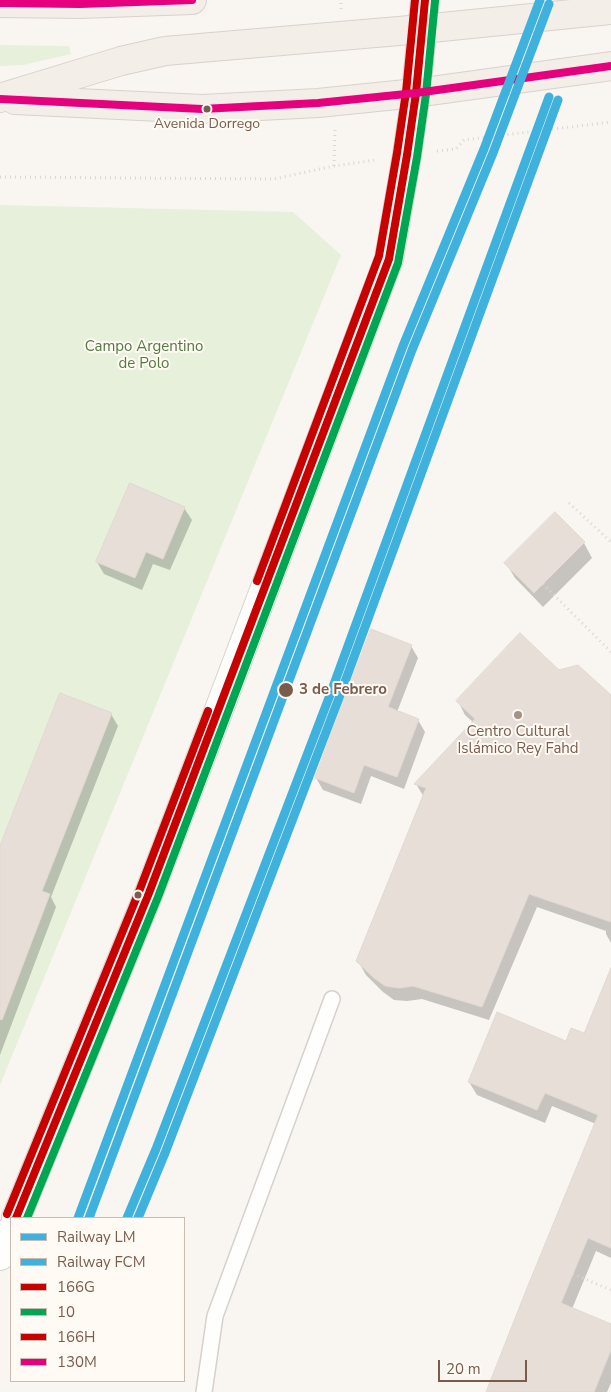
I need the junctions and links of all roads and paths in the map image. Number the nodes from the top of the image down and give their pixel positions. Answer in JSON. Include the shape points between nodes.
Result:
{"nodes":[{"id":1,"x":192,"y":0,"type":"edge"},
{"id":2,"x":425,"y":0,"type":"edge"},
{"id":3,"x":0,"y":3,"type":"edge"},
{"id":4,"x":611,"y":10,"type":"edge"},
{"id":5,"x":422,"y":29,"type":"junction"},
{"id":6,"x":611,"y":66,"type":"edge"},
{"id":7,"x":416,"y":94,"type":"junction"},
{"id":8,"x":0,"y":98,"type":"edge"},
{"id":9,"x":611,"y":122,"type":"edge"},
{"id":10,"x":407,"y":155,"type":"junction"},
{"id":11,"x":0,"y":178,"type":"edge"},
{"id":12,"x":570,"y":503,"type":"dead end"},
{"id":13,"x":611,"y":542,"type":"edge"},
{"id":14,"x":543,"y":584,"type":"dead end"},
{"id":15,"x":611,"y":652,"type":"edge"},
{"id":16,"x":332,"y":999,"type":"dead end"},
{"id":17,"x":16,"y":1217,"type":"edge"},
{"id":18,"x":10,"y":1232,"type":"edge"},
{"id":19,"x":0,"y":1256,"type":"edge"},
{"id":20,"x":574,"y":1274,"type":"dead end"},
{"id":21,"x":611,"y":1290,"type":"edge"},
{"id":22,"x":204,"y":1392,"type":"edge"}],
"edges":[{"from":1,"to":3,"type":"main road"},
{"from":2,"to":5,"type":"main road"},
{"from":4,"to":5,"type":"main road"},
{"from":5,"to":7,"type":"main road"},
{"from":5,"to":8,"type":"main road","via":[[165,51]]},
{"from":6,"to":7,"type":"main road"},
{"from":7,"to":8,"type":"main road","via":[[202,109]]},
{"from":7,"to":10,"type":"main road"},
{"from":9,"to":10,"type":"path","via":[[464,140],[456,149]]},
{"from":10,"to":11,"type":"path","via":[[274,179]]},
{"from":10,"to":17,"type":"main road","via":[[389,259],[152,885]]},
{"from":12,"to":13,"type":"path"},
{"from":14,"to":15,"type":"path"},
{"from":16,"to":22,"type":"lane","via":[[215,1316]]},
{"from":18,"to":19,"type":"main road"},
{"from":20,"to":21,"type":"path"}]}
